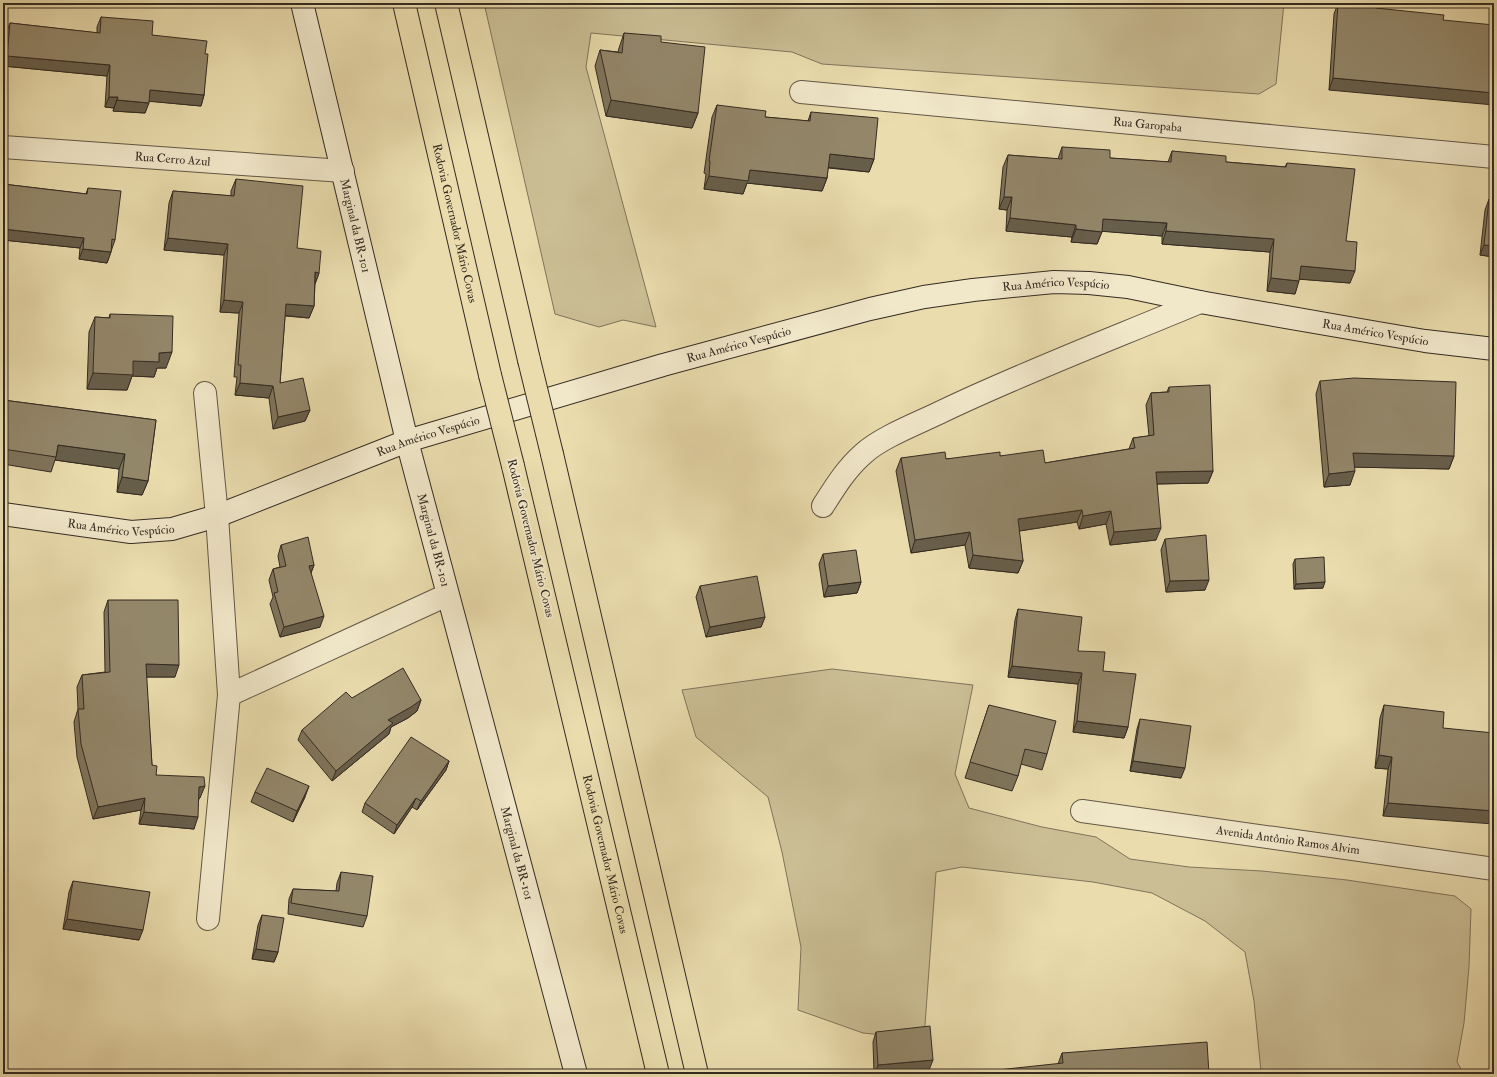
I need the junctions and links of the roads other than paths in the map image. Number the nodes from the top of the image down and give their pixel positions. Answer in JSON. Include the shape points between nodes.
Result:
{"nodes":[{"id":1,"x":302,"y":3,"type":"edge"},
{"id":2,"x":404,"y":3,"type":"edge"},
{"id":3,"x":446,"y":3,"type":"edge"},
{"id":4,"x":801,"y":92,"type":"dead end"},
{"id":5,"x":3,"y":147,"type":"edge"},
{"id":6,"x":1494,"y":157,"type":"edge"},
{"id":7,"x":342,"y":171,"type":"junction"},
{"id":8,"x":1200,"y":302,"type":"junction"},
{"id":9,"x":1494,"y":349,"type":"edge"},
{"id":10,"x":205,"y":393,"type":"dead end"},
{"id":11,"x":407,"y":441,"type":"junction"},
{"id":12,"x":823,"y":506,"type":"dead end"},
{"id":13,"x":3,"y":514,"type":"edge"},
{"id":14,"x":217,"y":516,"type":"junction"},
{"id":15,"x":447,"y":595,"type":"junction"},
{"id":16,"x":229,"y":695,"type":"junction"},
{"id":17,"x":1082,"y":811,"type":"dead end"},
{"id":18,"x":1494,"y":869,"type":"edge"},
{"id":19,"x":208,"y":919,"type":"dead end"},
{"id":20,"x":576,"y":1074,"type":"edge"},
{"id":21,"x":658,"y":1074,"type":"edge"},
{"id":22,"x":697,"y":1074,"type":"edge"}],
"edges":[{"from":1,"to":7,"type":"street","name":"Marginal da BR-101"},
{"from":2,"to":21,"type":"highway","name":"Rodovia Governador Mário Covas","bridge":true,"via":[[490,375]]},
{"from":3,"to":22,"type":"highway","bridge":true},
{"from":4,"to":6,"type":"street","name":"Rua Garopaba"},
{"from":5,"to":7,"type":"street","name":"Rua Cerro Azul"},
{"from":7,"to":11,"type":"street","name":"Marginal da BR-101"},
{"from":8,"to":9,"type":"street","name":"Rua Américo Vespúcio","via":[[1425,341]]},
{"from":8,"to":11,"type":"street","name":"Rua Américo Vespúcio","via":[[1128,287],[1089,283],[1019,285],[924,296],[663,366]]},
{"from":8,"to":12,"type":"street","via":[[1020,375],[899,432],[864,453],[842,475]]},
{"from":10,"to":14,"type":"street"},
{"from":11,"to":14,"type":"street","name":"Rua Américo Vespúcio"},
{"from":11,"to":15,"type":"street","name":"Marginal da BR-101"},
{"from":13,"to":14,"type":"street","name":"Rua Américo Vespúcio","via":[[131,532],[172,529]]},
{"from":14,"to":16,"type":"street"},
{"from":15,"to":16,"type":"street"},
{"from":15,"to":20,"type":"street","name":"Marginal da BR-101"},
{"from":16,"to":19,"type":"street"},
{"from":17,"to":18,"type":"street","name":"Avenida Antônio Ramos Alvim"}]}
